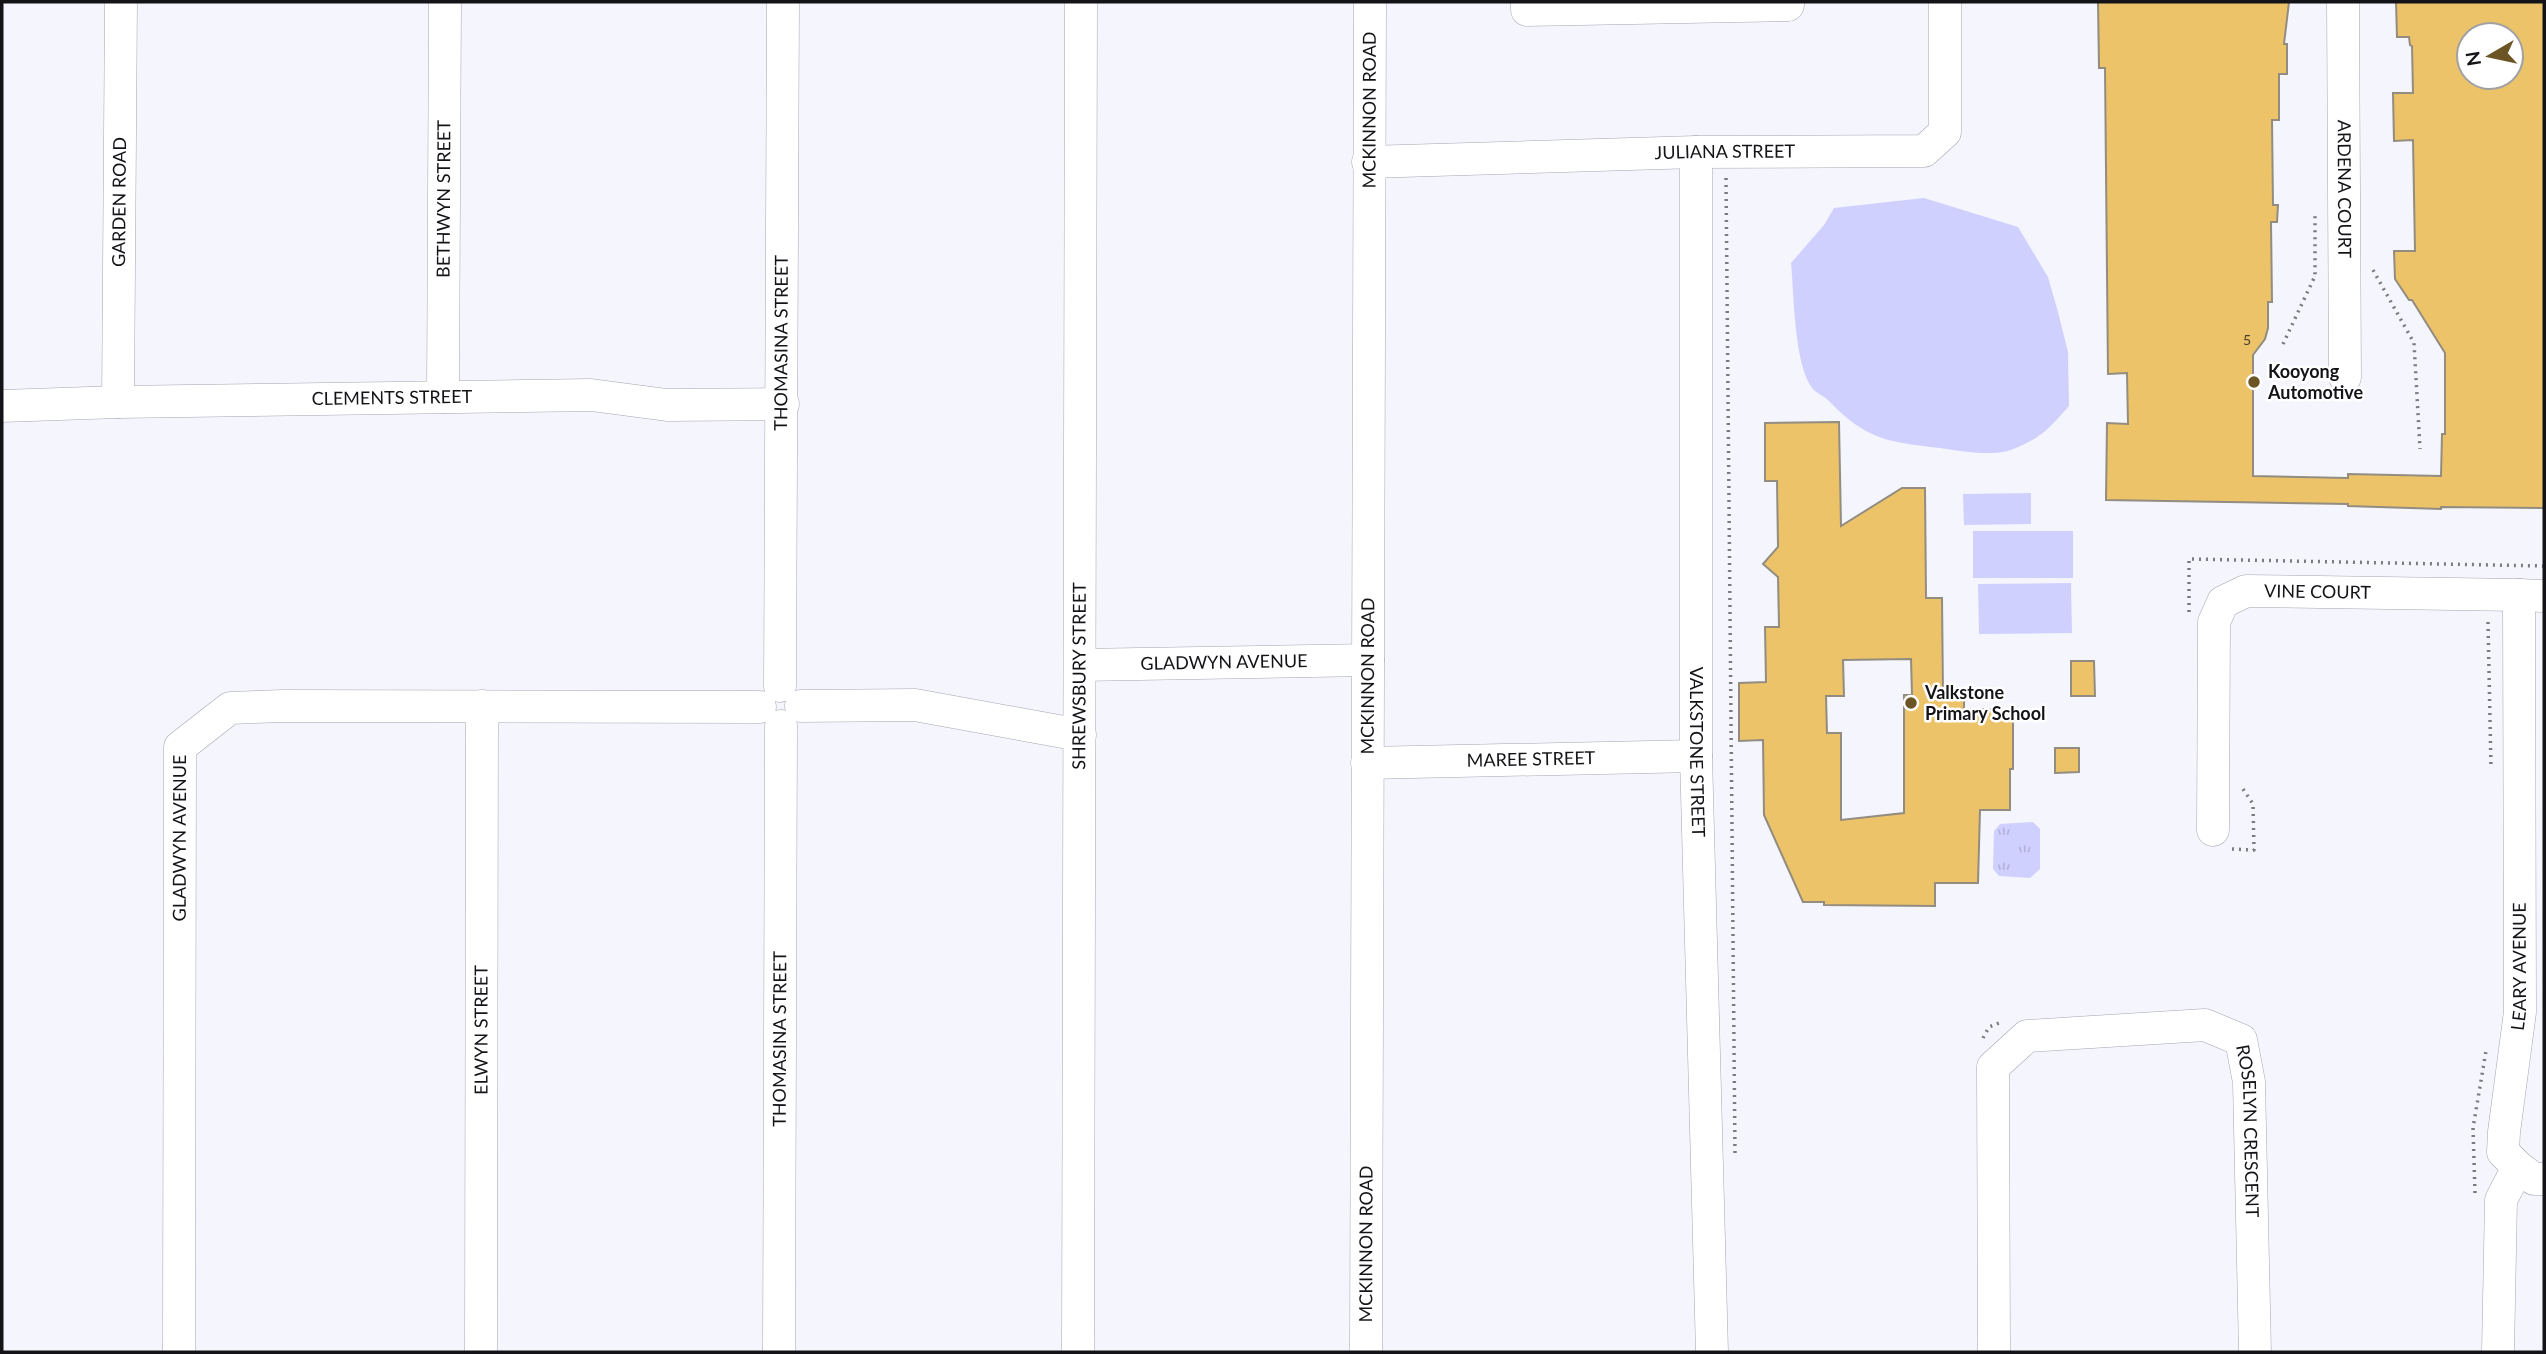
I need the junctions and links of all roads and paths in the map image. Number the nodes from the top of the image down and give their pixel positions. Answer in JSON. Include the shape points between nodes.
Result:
{"nodes":[{"id":1,"x":121,"y":2,"type":"edge"},
{"id":2,"x":445,"y":2,"type":"edge"},
{"id":3,"x":783,"y":2,"type":"edge"},
{"id":4,"x":1081,"y":2,"type":"edge"},
{"id":5,"x":1370,"y":2,"type":"edge"},
{"id":6,"x":1527,"y":2,"type":"edge"},
{"id":7,"x":1788,"y":2,"type":"edge"},
{"id":8,"x":1945,"y":2,"type":"edge"},
{"id":9,"x":2343,"y":2,"type":"edge"},
{"id":10,"x":1696,"y":152,"type":"junction"},
{"id":11,"x":1368,"y":162,"type":"junction"},
{"id":12,"x":1726,"y":174,"type":"dead end"},
{"id":13,"x":2315,"y":207,"type":"dead end"},
{"id":14,"x":2372,"y":270,"type":"dead end"},
{"id":15,"x":2283,"y":344,"type":"dead end"},
{"id":16,"x":2345,"y":377,"type":"dead end"},
{"id":17,"x":443,"y":397,"type":"junction"},
{"id":18,"x":118,"y":402,"type":"junction"},
{"id":19,"x":783,"y":404,"type":"junction"},
{"id":20,"x":2,"y":406,"type":"edge"},
{"id":21,"x":2420,"y":449,"type":"dead end"},
{"id":22,"x":2544,"y":566,"type":"edge"},
{"id":23,"x":2531,"y":595,"type":"edge"},
{"id":24,"x":2487,"y":613,"type":"dead end"},
{"id":25,"x":2189,"y":614,"type":"dead end"},
{"id":26,"x":1367,"y":660,"type":"junction"},
{"id":27,"x":1080,"y":665,"type":"junction"},
{"id":28,"x":482,"y":706,"type":"junction"},
{"id":29,"x":781,"y":706,"type":"junction"},
{"id":30,"x":1080,"y":736,"type":"junction"},
{"id":31,"x":1696,"y":756,"type":"junction"},
{"id":32,"x":1367,"y":764,"type":"junction"},
{"id":33,"x":2491,"y":778,"type":"dead end"},
{"id":34,"x":2240,"y":785,"type":"dead end"},
{"id":35,"x":2220,"y":839,"type":"joint"},
{"id":36,"x":2013,"y":1018,"type":"dead end"},
{"id":37,"x":1983,"y":1038,"type":"dead end"},
{"id":38,"x":2488,"y":1040,"type":"dead end"},
{"id":39,"x":1735,"y":1157,"type":"dead end"},
{"id":40,"x":2531,"y":1173,"type":"edge"},
{"id":41,"x":2475,"y":1194,"type":"dead end"},
{"id":42,"x":179,"y":1352,"type":"edge"},
{"id":43,"x":481,"y":1352,"type":"edge"},
{"id":44,"x":779,"y":1352,"type":"edge"},
{"id":45,"x":1078,"y":1352,"type":"edge"},
{"id":46,"x":1366,"y":1352,"type":"edge"},
{"id":47,"x":1712,"y":1352,"type":"edge"},
{"id":48,"x":1994,"y":1352,"type":"edge"},
{"id":49,"x":2255,"y":1352,"type":"edge"},
{"id":50,"x":2498,"y":1352,"type":"edge"}],
"edges":[{"from":1,"to":18,"type":"street","name":"GARDEN ROAD"},
{"from":2,"to":17,"type":"street","name":"BETHWYN STREET"},
{"from":3,"to":19,"type":"street","name":"THOMASINA STREET"},
{"from":4,"to":27,"type":"street","name":"SHREWSBURY STREET"},
{"from":5,"to":11,"type":"street","name":"MCKINNON ROAD"},
{"from":6,"to":7,"type":"street","via":[[1527,10]]},
{"from":8,"to":10,"type":"street","name":"JULIANA STREET","via":[[1945,132],[1924,151]]},
{"from":9,"to":16,"type":"street","name":"ARDENA COURT"},
{"from":10,"to":11,"type":"street","name":"JULIANA STREET"},
{"from":10,"to":31,"type":"street","name":"VALKSTONE STREET"},
{"from":11,"to":26,"type":"street","name":"MCKINNON ROAD"},
{"from":12,"to":39,"type":"path"},
{"from":13,"to":15,"type":"path","via":[[2315,276]]},
{"from":14,"to":21,"type":"path","via":[[2414,343]]},
{"from":17,"to":18,"type":"street","name":"CLEMENTS STREET"},
{"from":17,"to":19,"type":"street","name":"CLEMENTS STREET","via":[[591,395],[667,405]]},
{"from":18,"to":20,"type":"street","name":"CLEMENTS STREET"},
{"from":19,"to":29,"type":"street","name":"THOMASINA STREET"},
{"from":22,"to":25,"type":"path","via":[[2189,559]]},
{"from":23,"to":35,"type":"street","name":"VINE COURT","via":[[2246,591],[2223,602],[2214,622]]},
{"from":23,"to":40,"type":"street","name":"LEARY AVENUE","via":[[2520,1012],[2503,1152]]},
{"from":24,"to":33,"type":"path"},
{"from":26,"to":27,"type":"street","name":"GLADWYN AVENUE"},
{"from":26,"to":32,"type":"street","name":"MCKINNON ROAD"},
{"from":27,"to":30,"type":"street","name":"SHREWSBURY STREET"},
{"from":28,"to":29,"type":"street","name":"GLADWYN AVENUE"},
{"from":28,"to":42,"type":"street","name":"GLADWYN AVENUE","via":[[230,708],[180,747]]},
{"from":28,"to":43,"type":"street","name":"ELWYN STREET"},
{"from":29,"to":30,"type":"street","name":"GLADWYN AVENUE","via":[[915,705]]},
{"from":29,"to":44,"type":"street","name":"THOMASINA STREET"},
{"from":30,"to":45,"type":"street","name":"SHREWSBURY STREET"},
{"from":31,"to":32,"type":"street","name":"MAREE STREET"},
{"from":31,"to":47,"type":"street","name":"VALKSTONE STREET"},
{"from":32,"to":46,"type":"street","name":"MCKINNON ROAD"},
{"from":34,"to":35,"type":"path","via":[[2253,804],[2255,850]]},
{"from":36,"to":37,"type":"path","via":[[1989,1027]]},
{"from":38,"to":41,"type":"path","via":[[2473,1128]]},
{"from":40,"to":50,"type":"street","name":"LEARY AVENUE","via":[[2501,1200]]},
{"from":48,"to":49,"type":"street","name":"ROSELYN CRESCENT","via":[[1993,1067],[2027,1036],[2205,1025],[2241,1040],[2249,1082]]}]}
